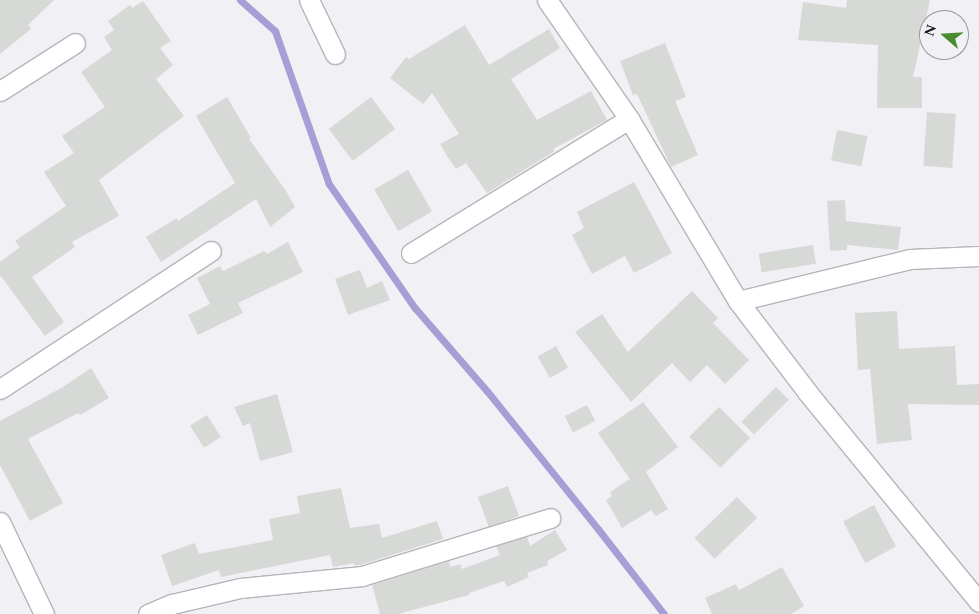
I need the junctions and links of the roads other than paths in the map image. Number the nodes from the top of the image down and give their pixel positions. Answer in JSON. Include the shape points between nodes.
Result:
{"nodes":[{"id":1,"x":309,"y":0,"type":"edge"},
{"id":2,"x":547,"y":0,"type":"edge"},
{"id":3,"x":75,"y":43,"type":"dead end"},
{"id":4,"x":336,"y":54,"type":"dead end"},
{"id":5,"x":0,"y":91,"type":"edge"},
{"id":6,"x":629,"y":119,"type":"junction"},
{"id":7,"x":211,"y":251,"type":"dead end"},
{"id":8,"x":411,"y":253,"type":"dead end"},
{"id":9,"x":979,"y":256,"type":"edge"},
{"id":10,"x":738,"y":301,"type":"junction"},
{"id":11,"x":0,"y":389,"type":"edge"},
{"id":12,"x":550,"y":518,"type":"dead end"},
{"id":13,"x":0,"y":522,"type":"edge"},
{"id":14,"x":979,"y":602,"type":"edge"},
{"id":15,"x":44,"y":614,"type":"edge"},
{"id":16,"x":148,"y":614,"type":"edge"}],
"edges":[{"from":1,"to":4,"type":"street"},
{"from":2,"to":6,"type":"street"},
{"from":3,"to":5,"type":"street"},
{"from":6,"to":8,"type":"street"},
{"from":6,"to":10,"type":"street"},
{"from":7,"to":11,"type":"street"},
{"from":9,"to":10,"type":"street","via":[[910,260]]},
{"from":10,"to":14,"type":"street","via":[[808,393]]},
{"from":12,"to":16,"type":"street","via":[[362,576],[240,588],[172,604]]},
{"from":13,"to":15,"type":"street"}]}
